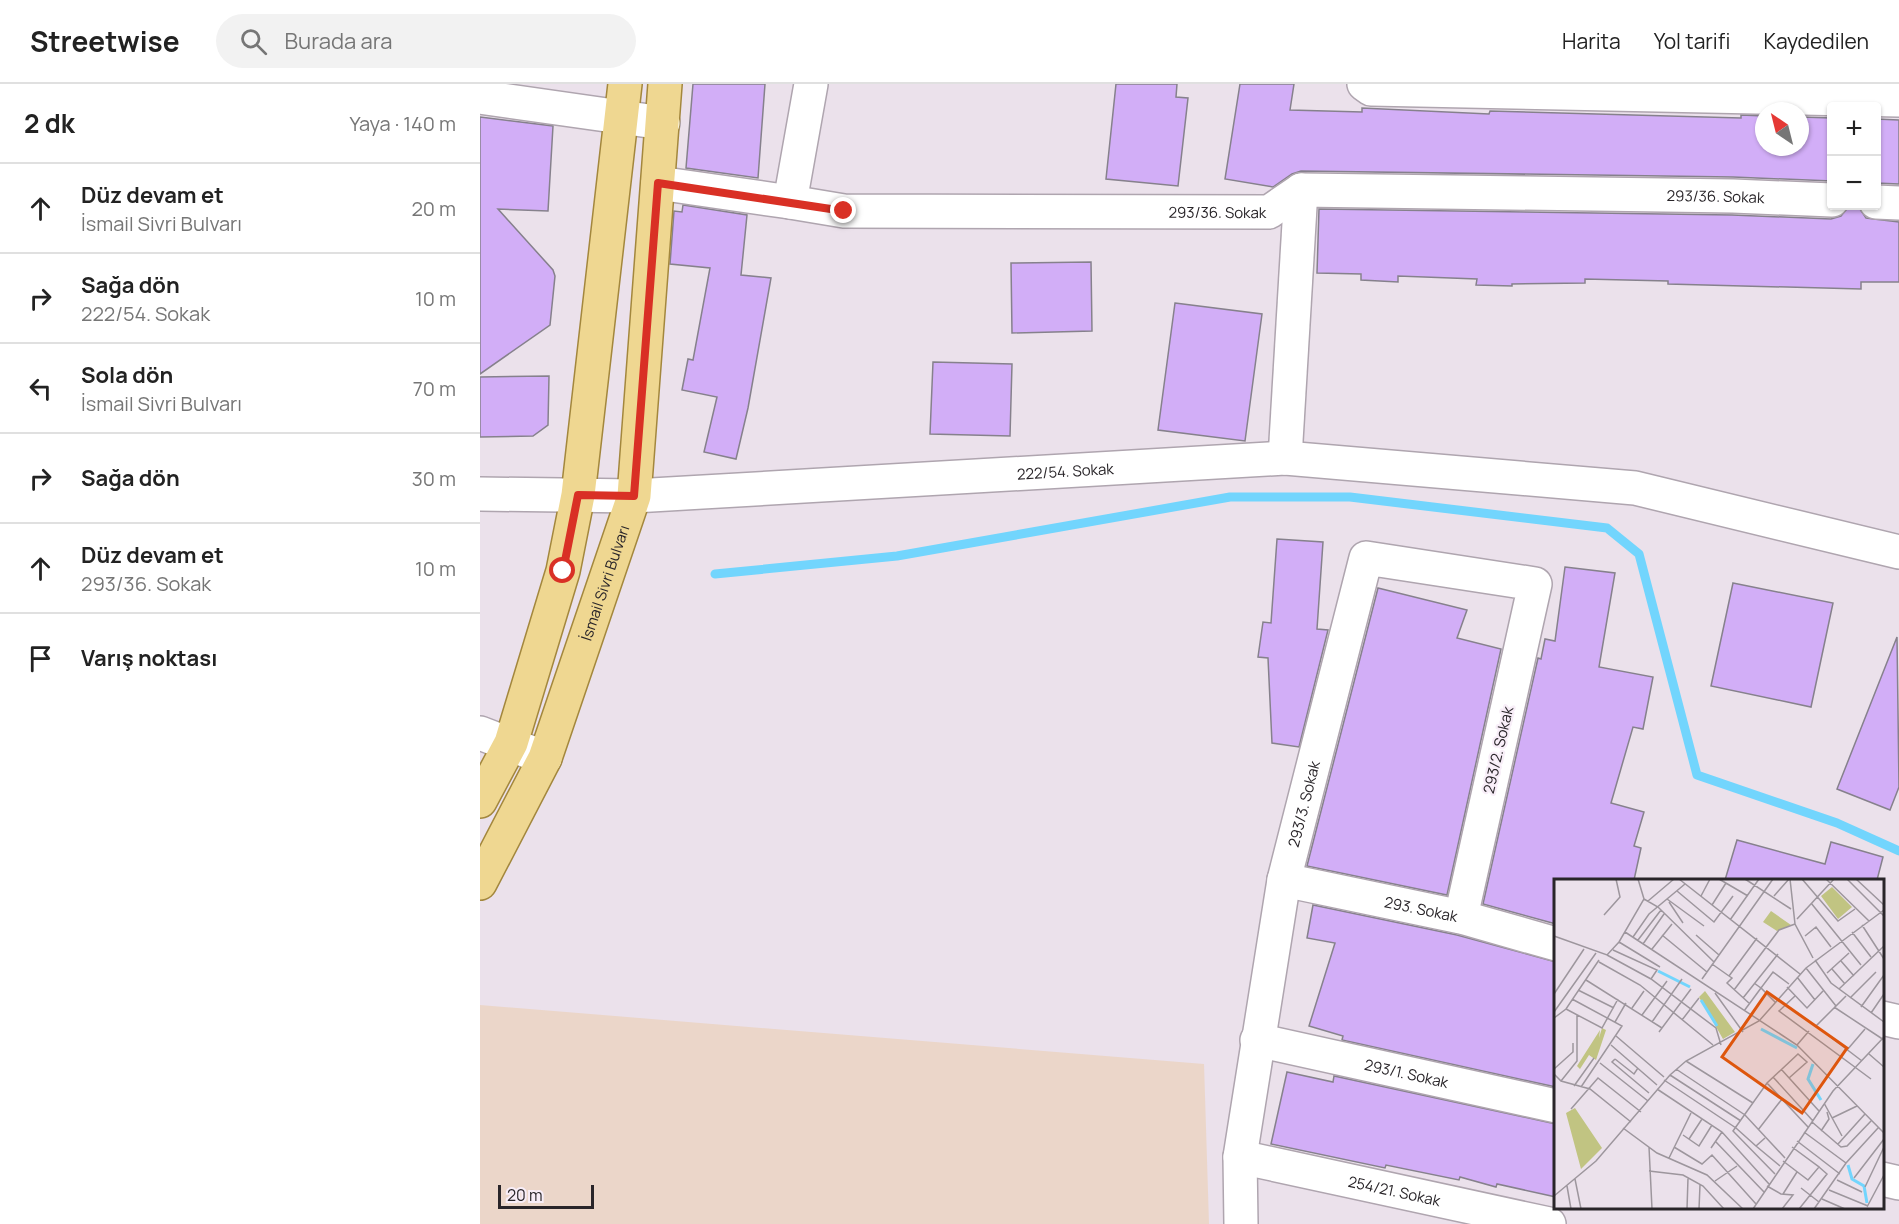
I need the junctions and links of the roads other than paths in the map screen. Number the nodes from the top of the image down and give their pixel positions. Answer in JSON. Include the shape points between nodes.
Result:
{"nodes":[{"id":1,"x":665,"y":84,"type":"edge"},
{"id":2,"x":811,"y":84,"type":"edge"},
{"id":3,"x":1364,"y":84,"type":"edge"},
{"id":4,"x":480,"y":97,"type":"edge"},
{"id":5,"x":625,"y":100,"type":"edge"},
{"id":6,"x":1899,"y":100,"type":"edge"},
{"id":7,"x":663,"y":123,"type":"junction"},
{"id":8,"x":658,"y":183,"type":"junction"},
{"id":9,"x":1301,"y":190,"type":"junction"},
{"id":10,"x":1827,"y":200,"type":"edge"},
{"id":11,"x":790,"y":202,"type":"junction"},
{"id":12,"x":1881,"y":202,"type":"edge"},
{"id":13,"x":1899,"y":203,"type":"edge"},
{"id":14,"x":1285,"y":458,"type":"junction"},
{"id":15,"x":480,"y":494,"type":"edge"},
{"id":16,"x":578,"y":495,"type":"junction"},
{"id":17,"x":634,"y":496,"type":"junction"},
{"id":18,"x":1899,"y":552,"type":"edge"},
{"id":19,"x":1535,"y":584,"type":"joint"},
{"id":20,"x":480,"y":733,"type":"edge"},
{"id":21,"x":511,"y":743,"type":"junction"},
{"id":22,"x":545,"y":758,"type":"junction"},
{"id":23,"x":480,"y":801,"type":"edge"},
{"id":24,"x":1284,"y":880,"type":"junction"},
{"id":25,"x":480,"y":883,"type":"edge"},
{"id":26,"x":1461,"y":917,"type":"junction"},
{"id":27,"x":1554,"y":943,"type":"edge"},
{"id":28,"x":1884,"y":1018,"type":"edge"},
{"id":29,"x":1899,"y":1022,"type":"edge"},
{"id":30,"x":1257,"y":1040,"type":"junction"},
{"id":31,"x":1554,"y":1106,"type":"edge"},
{"id":32,"x":1240,"y":1157,"type":"junction"},
{"id":33,"x":1884,"y":1179,"type":"edge"},
{"id":34,"x":1899,"y":1183,"type":"edge"},
{"id":35,"x":1241,"y":1224,"type":"edge"},
{"id":36,"x":1549,"y":1224,"type":"edge"}],
"edges":[{"from":1,"to":7,"type":"main road","name":"İsmail Sivri Bulvarı"},
{"from":2,"to":11,"type":"street"},
{"from":3,"to":6,"type":"street","via":[[1371,89]]},
{"from":4,"to":5,"type":"street"},
{"from":5,"to":7,"type":"street"},
{"from":5,"to":16,"type":"main road"},
{"from":7,"to":8,"type":"main road","name":"İsmail Sivri Bulvarı"},
{"from":8,"to":11,"type":"street","name":"293/36. Sokak"},
{"from":8,"to":17,"type":"main road","name":"İsmail Sivri Bulvarı"},
{"from":9,"to":10,"type":"street","name":"293/36. Sokak"},
{"from":9,"to":11,"type":"street","name":"293/36. Sokak","via":[[1269,212],[844,211]]},
{"from":9,"to":14,"type":"street"},
{"from":12,"to":13,"type":"street"},
{"from":14,"to":17,"type":"street","name":"222/54. Sokak"},
{"from":14,"to":18,"type":"street","name":"222/54. Sokak","via":[[1635,488]]},
{"from":15,"to":16,"type":"street","name":"222/54. Sokak"},
{"from":16,"to":17,"type":"street","name":"222/54. Sokak"},
{"from":16,"to":21,"type":"main road","via":[[563,571]]},
{"from":17,"to":22,"type":"main road","name":"İsmail Sivri Bulvarı"},
{"from":19,"to":24,"type":"street","name":"293/3. Sokak","via":[[1366,558]]},
{"from":19,"to":26,"type":"street","name":"293/2. Sokak"},
{"from":20,"to":21,"type":"street"},
{"from":21,"to":22,"type":"street"},
{"from":21,"to":23,"type":"main road"},
{"from":22,"to":25,"type":"main road","name":"İsmail Sivri Bulvarı"},
{"from":24,"to":26,"type":"street","name":"293. Sokak"},
{"from":24,"to":30,"type":"street","name":"293/3. Sokak"},
{"from":26,"to":27,"type":"street","name":"293. Sokak"},
{"from":28,"to":29,"type":"street"},
{"from":30,"to":31,"type":"street","name":"293/1. Sokak"},
{"from":30,"to":32,"type":"street","name":"293/3. Sokak"},
{"from":32,"to":35,"type":"street","name":"293/3. Sokak"},
{"from":32,"to":36,"type":"street","name":"254/21. Sokak"},
{"from":33,"to":34,"type":"street"}]}
